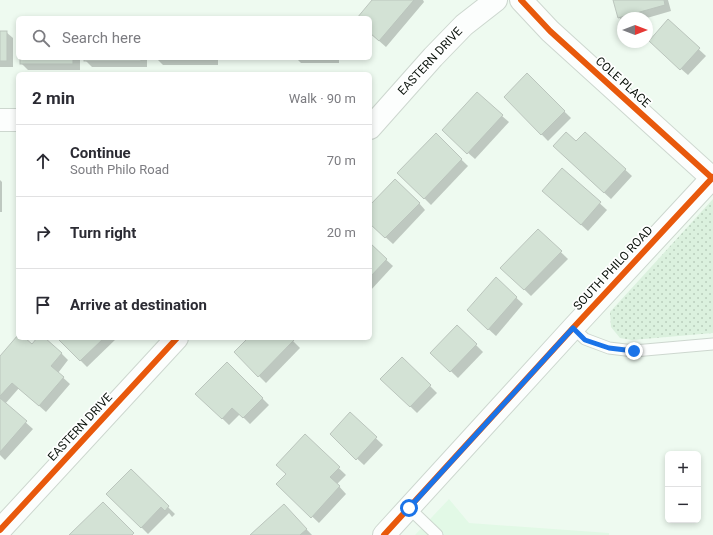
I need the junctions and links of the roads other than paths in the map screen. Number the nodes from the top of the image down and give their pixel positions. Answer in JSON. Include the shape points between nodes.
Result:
{"nodes":[{"id":1,"x":496,"y":0,"type":"edge"},
{"id":2,"x":520,"y":0,"type":"edge"},
{"id":3,"x":0,"y":120,"type":"edge"},
{"id":4,"x":16,"y":120,"type":"edge"},
{"id":5,"x":372,"y":126,"type":"edge"},
{"id":6,"x":713,"y":177,"type":"edge"},
{"id":7,"x":573,"y":328,"type":"junction"},
{"id":8,"x":175,"y":340,"type":"edge"},
{"id":9,"x":713,"y":344,"type":"edge"},
{"id":10,"x":409,"y":508,"type":"junction"},
{"id":11,"x":0,"y":530,"type":"edge"},
{"id":12,"x":384,"y":535,"type":"edge"},
{"id":13,"x":437,"y":535,"type":"edge"}],
"edges":[{"from":1,"to":5,"type":"street","name":"EASTERN DRIVE","via":[[464,25]]},
{"from":2,"to":6,"type":"street","name":"COLE PLACE","via":[[550,31]]},
{"from":3,"to":4,"type":"street"},
{"from":6,"to":7,"type":"street","name":"SOUTH PHILO ROAD"},
{"from":7,"to":9,"type":"lane","via":[[585,340],[609,348],[634,351]]},
{"from":7,"to":10,"type":"street","name":"SOUTH PHILO ROAD"},
{"from":8,"to":11,"type":"street","name":"EASTERN DRIVE"},
{"from":10,"to":12,"type":"street","name":"SOUTH PHILO ROAD"},
{"from":10,"to":13,"type":"lane"}]}
